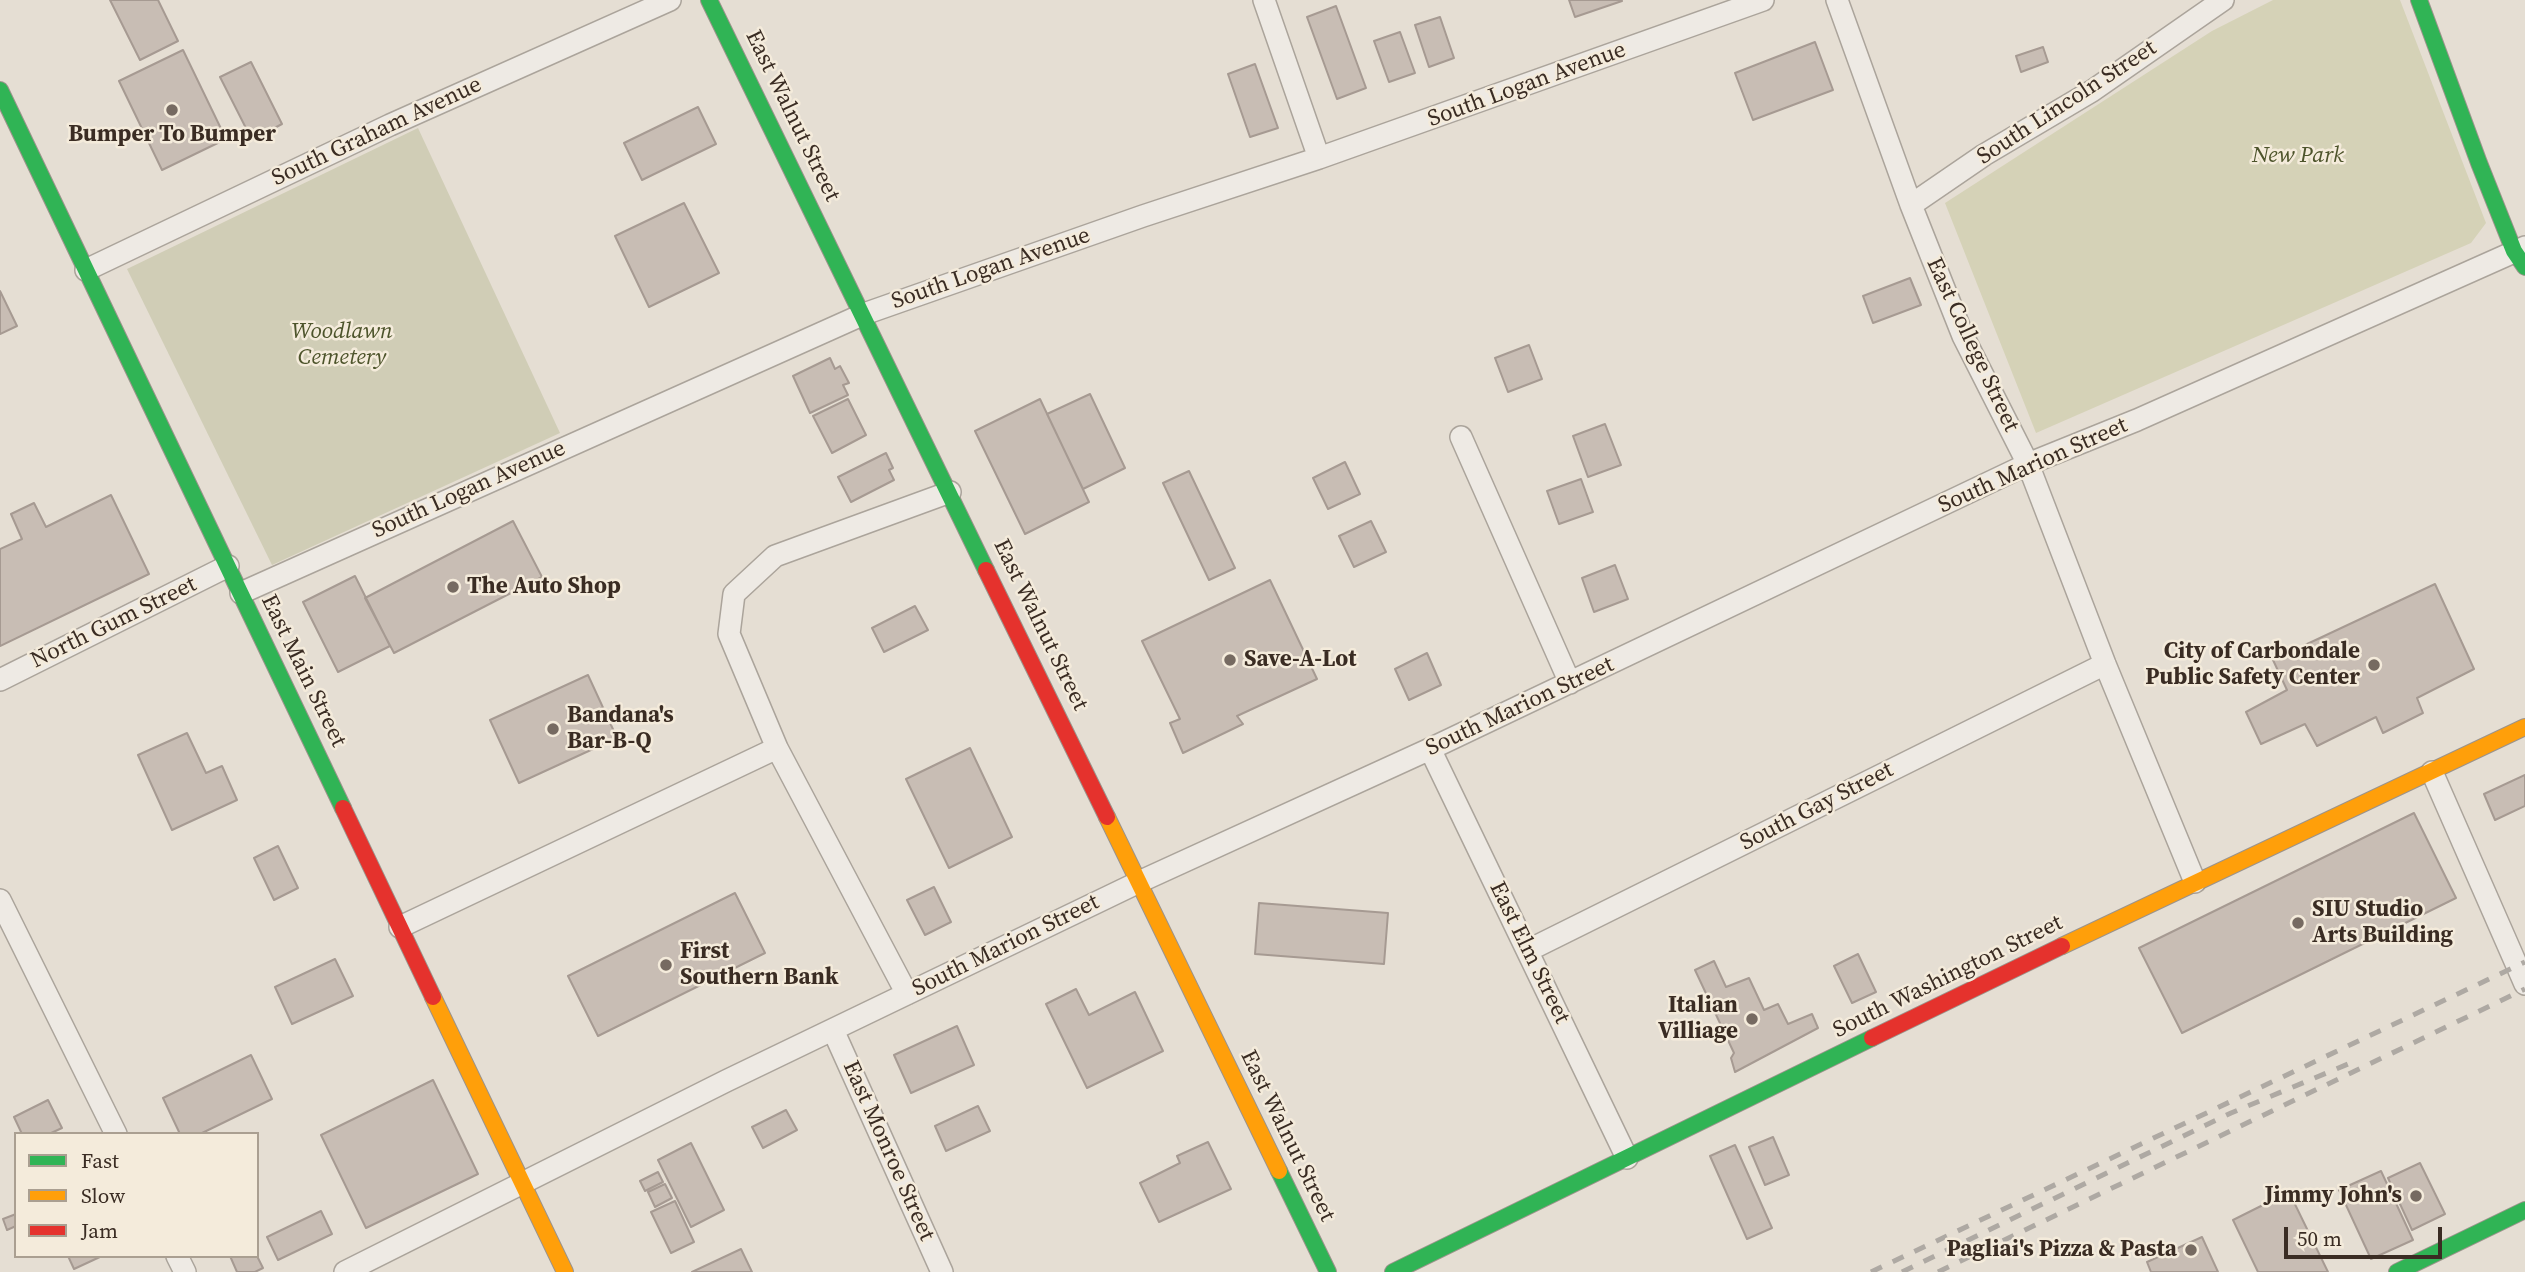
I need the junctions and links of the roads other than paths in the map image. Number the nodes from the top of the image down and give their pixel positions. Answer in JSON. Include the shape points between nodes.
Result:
{"nodes":[{"id":1,"x":670,"y":0,"type":"edge"},
{"id":2,"x":709,"y":0,"type":"edge"},
{"id":3,"x":1264,"y":0,"type":"edge"},
{"id":4,"x":1763,"y":0,"type":"edge"},
{"id":5,"x":1837,"y":0,"type":"edge"},
{"id":6,"x":2223,"y":0,"type":"edge"},
{"id":7,"x":2419,"y":0,"type":"edge"},
{"id":8,"x":0,"y":90,"type":"edge"},
{"id":9,"x":1319,"y":158,"type":"junction"},
{"id":10,"x":2479,"y":163,"type":"junction"},
{"id":11,"x":1911,"y":205,"type":"junction"},
{"id":12,"x":2517,"y":211,"type":"dead end"},
{"id":13,"x":2522,"y":255,"type":"edge"},
{"id":14,"x":86,"y":270,"type":"junction"},
{"id":15,"x":864,"y":314,"type":"junction"},
{"id":16,"x":1461,"y":437,"type":"dead end"},
{"id":17,"x":2028,"y":464,"type":"junction"},
{"id":18,"x":950,"y":492,"type":"junction"},
{"id":19,"x":228,"y":566,"type":"junction"},
{"id":20,"x":241,"y":593,"type":"junction"},
{"id":21,"x":2105,"y":664,"type":"junction"},
{"id":22,"x":0,"y":680,"type":"edge"},
{"id":23,"x":1570,"y":683,"type":"junction"},
{"id":24,"x":2525,"y":727,"type":"edge"},
{"id":25,"x":777,"y":748,"type":"junction"},
{"id":26,"x":1430,"y":749,"type":"junction"},
{"id":27,"x":2432,"y":772,"type":"junction"},
{"id":28,"x":1139,"y":882,"type":"junction"},
{"id":29,"x":2195,"y":882,"type":"junction"},
{"id":30,"x":0,"y":900,"type":"edge"},
{"id":31,"x":400,"y":927,"type":"junction"},
{"id":32,"x":1529,"y":950,"type":"junction"},
{"id":33,"x":2521,"y":975,"type":"edge"},
{"id":34,"x":907,"y":994,"type":"junction"},
{"id":35,"x":833,"y":1030,"type":"junction"},
{"id":36,"x":115,"y":1132,"type":"edge"},
{"id":37,"x":1628,"y":1158,"type":"junction"},
{"id":38,"x":524,"y":1185,"type":"junction"},
{"id":39,"x":2525,"y":1210,"type":"edge"},
{"id":40,"x":345,"y":1272,"type":"edge"},
{"id":41,"x":565,"y":1272,"type":"edge"},
{"id":42,"x":942,"y":1272,"type":"edge"},
{"id":43,"x":1328,"y":1272,"type":"edge"},
{"id":44,"x":1394,"y":1272,"type":"edge"},
{"id":45,"x":2397,"y":1272,"type":"edge"}],
"edges":[{"from":1,"to":14,"type":"street","name":"South Graham Avenue","via":[[390,125]]},
{"from":2,"to":15,"type":"main road","name":"East Walnut Street"},
{"from":3,"to":9,"type":"street"},
{"from":4,"to":9,"type":"street","name":"South Logan Avenue"},
{"from":5,"to":11,"type":"street","name":"East College Street"},
{"from":6,"to":11,"type":"street","name":"South Lincoln Street","via":[[2092,91]]},
{"from":7,"to":10,"type":"main road"},
{"from":8,"to":14,"type":"main road","name":"East Main Street"},
{"from":9,"to":15,"type":"street","name":"South Logan Avenue"},
{"from":10,"to":12,"type":"main road"},
{"from":10,"to":13,"type":"main road"},
{"from":11,"to":17,"type":"street","name":"East College Street","via":[[1963,336]]},
{"from":13,"to":17,"type":"street","name":"South Marion Street"},
{"from":14,"to":19,"type":"main road","name":"East Main Street"},
{"from":15,"to":18,"type":"main road","name":"East Walnut Street"},
{"from":15,"to":20,"type":"street","name":"South Logan Avenue"},
{"from":16,"to":23,"type":"street"},
{"from":17,"to":21,"type":"street","name":"East College Street"},
{"from":17,"to":23,"type":"street","name":"South Marion Street"},
{"from":18,"to":25,"type":"street","via":[[775,556],[734,594],[729,634]]},
{"from":18,"to":28,"type":"main road","name":"East Walnut Street"},
{"from":19,"to":20,"type":"main road","name":"East Main Street"},
{"from":19,"to":22,"type":"street","name":"North Gum Street"},
{"from":20,"to":31,"type":"main road","name":"East Main Street"},
{"from":21,"to":29,"type":"street","name":"East College Street"},
{"from":21,"to":32,"type":"street","name":"South Gay Street"},
{"from":23,"to":26,"type":"street","name":"South Marion Street"},
{"from":24,"to":27,"type":"main road","name":"South Washington Street"},
{"from":25,"to":31,"type":"street"},
{"from":25,"to":34,"type":"street"},
{"from":26,"to":28,"type":"street","name":"South Marion Street"},
{"from":26,"to":32,"type":"street","name":"East Elm Street"},
{"from":27,"to":29,"type":"main road","name":"South Washington Street"},
{"from":27,"to":33,"type":"street"},
{"from":28,"to":34,"type":"street","name":"South Marion Street"},
{"from":28,"to":43,"type":"main road","name":"East Walnut Street"},
{"from":29,"to":37,"type":"main road","name":"South Washington Street"},
{"from":30,"to":36,"type":"street"},
{"from":31,"to":38,"type":"main road","name":"East Main Street"},
{"from":32,"to":37,"type":"street","name":"East Elm Street"},
{"from":34,"to":35,"type":"street","name":"South Marion Street"},
{"from":35,"to":38,"type":"street","name":"South Marion Street"},
{"from":35,"to":42,"type":"street","name":"East Monroe Street"},
{"from":37,"to":44,"type":"main road","name":"South Washington Street"},
{"from":38,"to":40,"type":"street","name":"South Marion Street"},
{"from":38,"to":41,"type":"main road","name":"East Main Street"},
{"from":39,"to":45,"type":"main road"}]}
